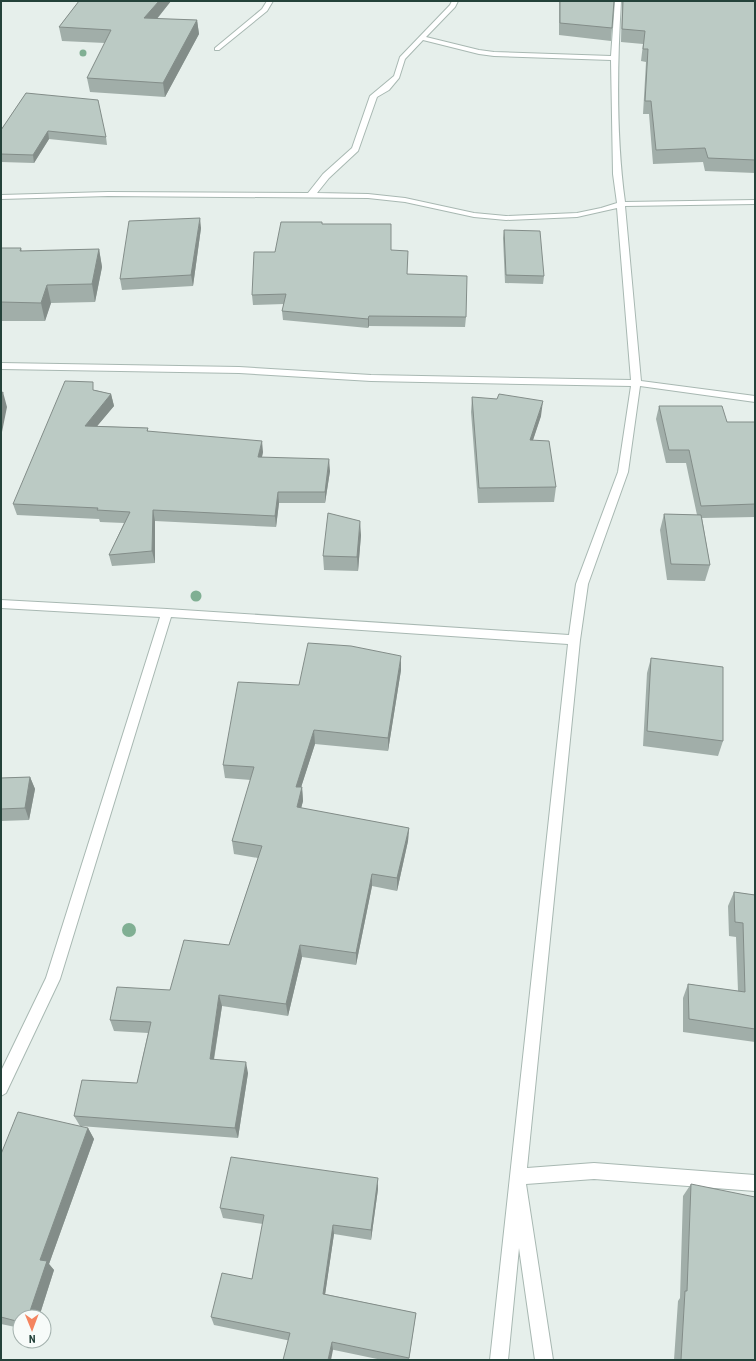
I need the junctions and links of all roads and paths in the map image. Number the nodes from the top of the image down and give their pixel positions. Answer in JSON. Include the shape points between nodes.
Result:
{"nodes":[{"id":1,"x":270,"y":1,"type":"edge"},
{"id":2,"x":455,"y":1,"type":"edge"},
{"id":3,"x":618,"y":1,"type":"edge"},
{"id":4,"x":421,"y":38,"type":"junction"},
{"id":5,"x":217,"y":49,"type":"dead end"},
{"id":6,"x":614,"y":58,"type":"junction"},
{"id":7,"x":311,"y":195,"type":"junction"},
{"id":8,"x":1,"y":197,"type":"edge"},
{"id":9,"x":755,"y":202,"type":"edge"},
{"id":10,"x":621,"y":204,"type":"junction"},
{"id":11,"x":1,"y":366,"type":"edge"},
{"id":12,"x":636,"y":383,"type":"junction"},
{"id":13,"x":755,"y":399,"type":"edge"},
{"id":14,"x":1,"y":604,"type":"edge"},
{"id":15,"x":167,"y":613,"type":"junction"},
{"id":16,"x":574,"y":640,"type":"junction"},
{"id":17,"x":1,"y":1088,"type":"edge"},
{"id":18,"x":517,"y":1177,"type":"junction"},
{"id":19,"x":755,"y":1183,"type":"edge"},
{"id":20,"x":499,"y":1360,"type":"edge"},
{"id":21,"x":544,"y":1360,"type":"edge"}],
"edges":[{"from":1,"to":5,"type":"street","via":[[265,10]]},
{"from":2,"to":4,"type":"street"},
{"from":3,"to":6,"type":"street"},
{"from":4,"to":6,"type":"street","via":[[494,54]]},
{"from":4,"to":7,"type":"street","via":[[402,58],[397,77],[374,96],[355,149],[326,176]]},
{"from":6,"to":10,"type":"street","via":[[617,174]]},
{"from":7,"to":8,"type":"street","via":[[108,194]]},
{"from":7,"to":10,"type":"street","via":[[368,196],[404,200],[453,211],[506,218],[577,215]]},
{"from":9,"to":10,"type":"street"},
{"from":10,"to":12,"type":"street"},
{"from":11,"to":12,"type":"street","via":[[238,370],[371,378]]},
{"from":12,"to":13,"type":"street"},
{"from":12,"to":16,"type":"street","via":[[623,472],[582,584]]},
{"from":14,"to":15,"type":"street"},
{"from":15,"to":16,"type":"street"},
{"from":15,"to":17,"type":"street","via":[[53,979]]},
{"from":16,"to":18,"type":"street"},
{"from":18,"to":19,"type":"street","via":[[594,1171]]},
{"from":18,"to":20,"type":"street"},
{"from":18,"to":21,"type":"street"}]}
